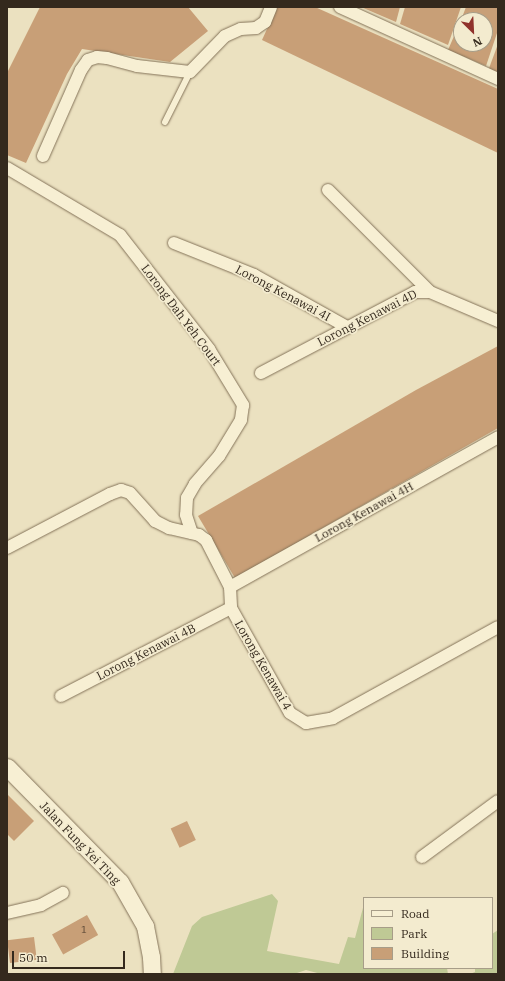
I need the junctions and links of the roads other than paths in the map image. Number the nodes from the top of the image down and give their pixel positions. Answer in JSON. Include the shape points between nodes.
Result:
{"nodes":[{"id":1,"x":271,"y":7,"type":"edge"},
{"id":2,"x":340,"y":7,"type":"edge"},
{"id":3,"x":190,"y":72,"type":"junction"},
{"id":4,"x":498,"y":79,"type":"edge"},
{"id":5,"x":165,"y":122,"type":"dead end"},
{"id":6,"x":43,"y":156,"type":"dead end"},
{"id":7,"x":7,"y":168,"type":"edge"},
{"id":8,"x":328,"y":190,"type":"dead end"},
{"id":9,"x":174,"y":243,"type":"dead end"},
{"id":10,"x":430,"y":292,"type":"junction"},
{"id":11,"x":498,"y":321,"type":"edge"},
{"id":12,"x":347,"y":327,"type":"junction"},
{"id":13,"x":261,"y":373,"type":"dead end"},
{"id":14,"x":498,"y":437,"type":"edge"},
{"id":15,"x":192,"y":533,"type":"junction"},
{"id":16,"x":7,"y":548,"type":"edge"},
{"id":17,"x":230,"y":587,"type":"junction"},
{"id":18,"x":231,"y":608,"type":"junction"},
{"id":19,"x":498,"y":627,"type":"edge"},
{"id":20,"x":61,"y":696,"type":"dead end"},
{"id":21,"x":7,"y":767,"type":"edge"},
{"id":22,"x":498,"y":801,"type":"edge"},
{"id":23,"x":422,"y":857,"type":"dead end"},
{"id":24,"x":62,"y":893,"type":"dead end"},
{"id":25,"x":7,"y":913,"type":"edge"},
{"id":26,"x":152,"y":974,"type":"edge"}],
"edges":[{"from":1,"to":3,"type":"street","via":[[264,22],[256,28],[241,29],[225,36]]},
{"from":2,"to":4,"type":"street"},
{"from":3,"to":5,"type":"lane"},
{"from":3,"to":6,"type":"street","via":[[137,66],[107,58],[97,57],[88,60],[81,70]]},
{"from":7,"to":15,"type":"street","name":"Lorong Dah Yeh Court","via":[[120,235],[210,349],[243,405],[241,420],[227,444],[187,498],[186,515]]},
{"from":8,"to":10,"type":"street"},
{"from":9,"to":12,"type":"street","name":"Lorong Kenawai 4I","via":[[254,276]]},
{"from":10,"to":11,"type":"street","name":"Lorong Kenawai 4D"},
{"from":10,"to":12,"type":"street","name":"Lorong Kenawai 4D","via":[[423,291],[406,296]]},
{"from":12,"to":13,"type":"street","name":"Lorong Kenawai 4D"},
{"from":14,"to":17,"type":"street","name":"Lorong Kenawai 4H"},
{"from":15,"to":16,"type":"street","name":"Lorong Kenawai 4","via":[[169,528],[156,521],[130,493],[121,490]]},
{"from":15,"to":17,"type":"street","name":"Lorong Kenawai 4","via":[[206,540]]},
{"from":17,"to":18,"type":"street","name":"Lorong Kenawai 4"},
{"from":18,"to":19,"type":"street","name":"Lorong Kenawai 4","via":[[290,713],[306,723],[334,718]]},
{"from":18,"to":20,"type":"street","name":"Lorong Kenawai 4B"},
{"from":21,"to":26,"type":"street","name":"Jalan Fung Yei Ting","via":[[124,888],[145,926]]},
{"from":22,"to":23,"type":"street"},
{"from":24,"to":25,"type":"street","via":[[41,905]]}]}
